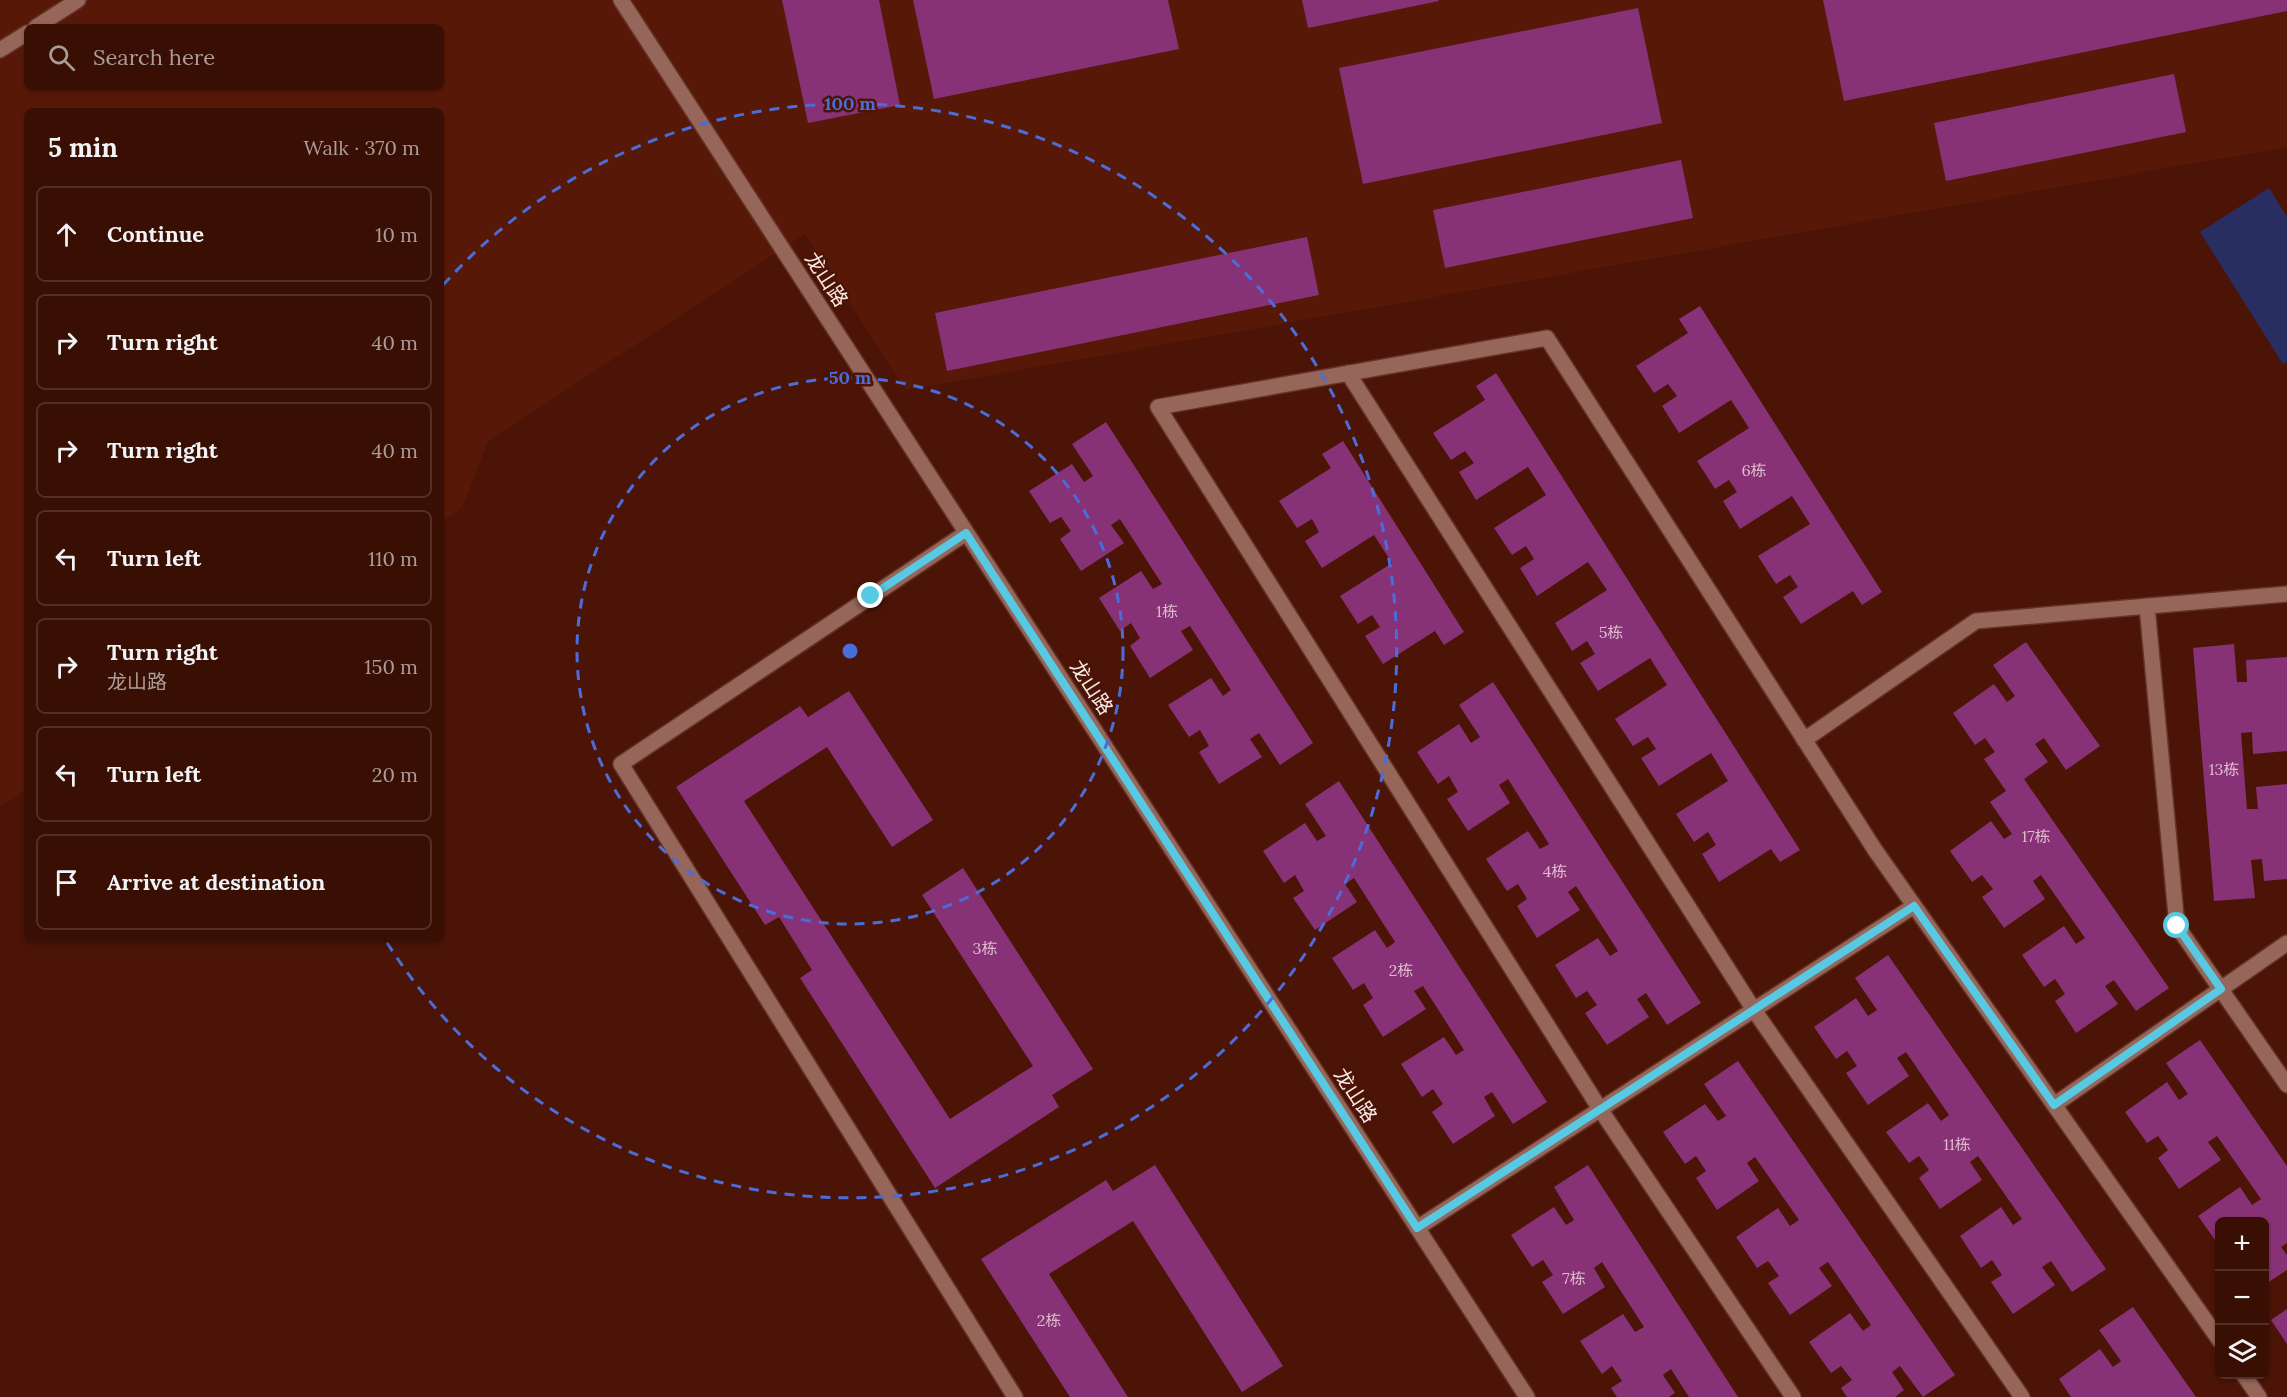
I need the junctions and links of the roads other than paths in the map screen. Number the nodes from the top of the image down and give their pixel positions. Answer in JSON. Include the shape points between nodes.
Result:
{"nodes":[{"id":1,"x":78,"y":0,"type":"edge"},
{"id":2,"x":621,"y":0,"type":"edge"},
{"id":3,"x":41,"y":24,"type":"edge"},
{"id":4,"x":24,"y":35,"type":"edge"},
{"id":5,"x":0,"y":50,"type":"edge"},
{"id":6,"x":1347,"y":374,"type":"junction"},
{"id":7,"x":966,"y":533,"type":"junction"},
{"id":8,"x":2287,"y":594,"type":"edge"},
{"id":9,"x":2148,"y":606,"type":"junction"},
{"id":10,"x":1804,"y":740,"type":"junction"},
{"id":11,"x":1914,"y":906,"type":"junction"},
{"id":12,"x":2287,"y":943,"type":"edge"},
{"id":13,"x":2221,"y":989,"type":"junction"},
{"id":14,"x":1754,"y":1010,"type":"junction"},
{"id":15,"x":2287,"y":1085,"type":"edge"},
{"id":16,"x":2054,"y":1105,"type":"junction"},
{"id":17,"x":1600,"y":1109,"type":"junction"},
{"id":18,"x":1417,"y":1228,"type":"junction"},
{"id":19,"x":2215,"y":1334,"type":"edge"},
{"id":20,"x":2246,"y":1379,"type":"edge"},
{"id":21,"x":1015,"y":1397,"type":"edge"},
{"id":22,"x":1527,"y":1397,"type":"edge"},
{"id":23,"x":1793,"y":1397,"type":"edge"},
{"id":24,"x":2022,"y":1397,"type":"edge"},
{"id":25,"x":2259,"y":1397,"type":"edge"}],
"edges":[{"from":1,"to":3,"type":"street"},
{"from":2,"to":7,"type":"street","name":"龙山路"},
{"from":4,"to":5,"type":"street"},
{"from":6,"to":10,"type":"street","via":[[1547,338]]},
{"from":6,"to":14,"type":"street"},
{"from":6,"to":17,"type":"street","via":[[1158,407]]},
{"from":7,"to":18,"type":"street","name":"龙山路"},
{"from":7,"to":21,"type":"street","via":[[621,764]]},
{"from":8,"to":9,"type":"street"},
{"from":9,"to":10,"type":"street","via":[[1976,621]]},
{"from":9,"to":13,"type":"street","via":[[2177,926]]},
{"from":10,"to":11,"type":"street"},
{"from":11,"to":14,"type":"street"},
{"from":11,"to":16,"type":"street"},
{"from":12,"to":13,"type":"street"},
{"from":13,"to":15,"type":"street"},
{"from":13,"to":16,"type":"street"},
{"from":14,"to":17,"type":"street"},
{"from":14,"to":24,"type":"street"},
{"from":16,"to":19,"type":"street"},
{"from":17,"to":18,"type":"street"},
{"from":17,"to":23,"type":"street"},
{"from":18,"to":22,"type":"street","name":"龙山路"},
{"from":20,"to":25,"type":"street"}]}
